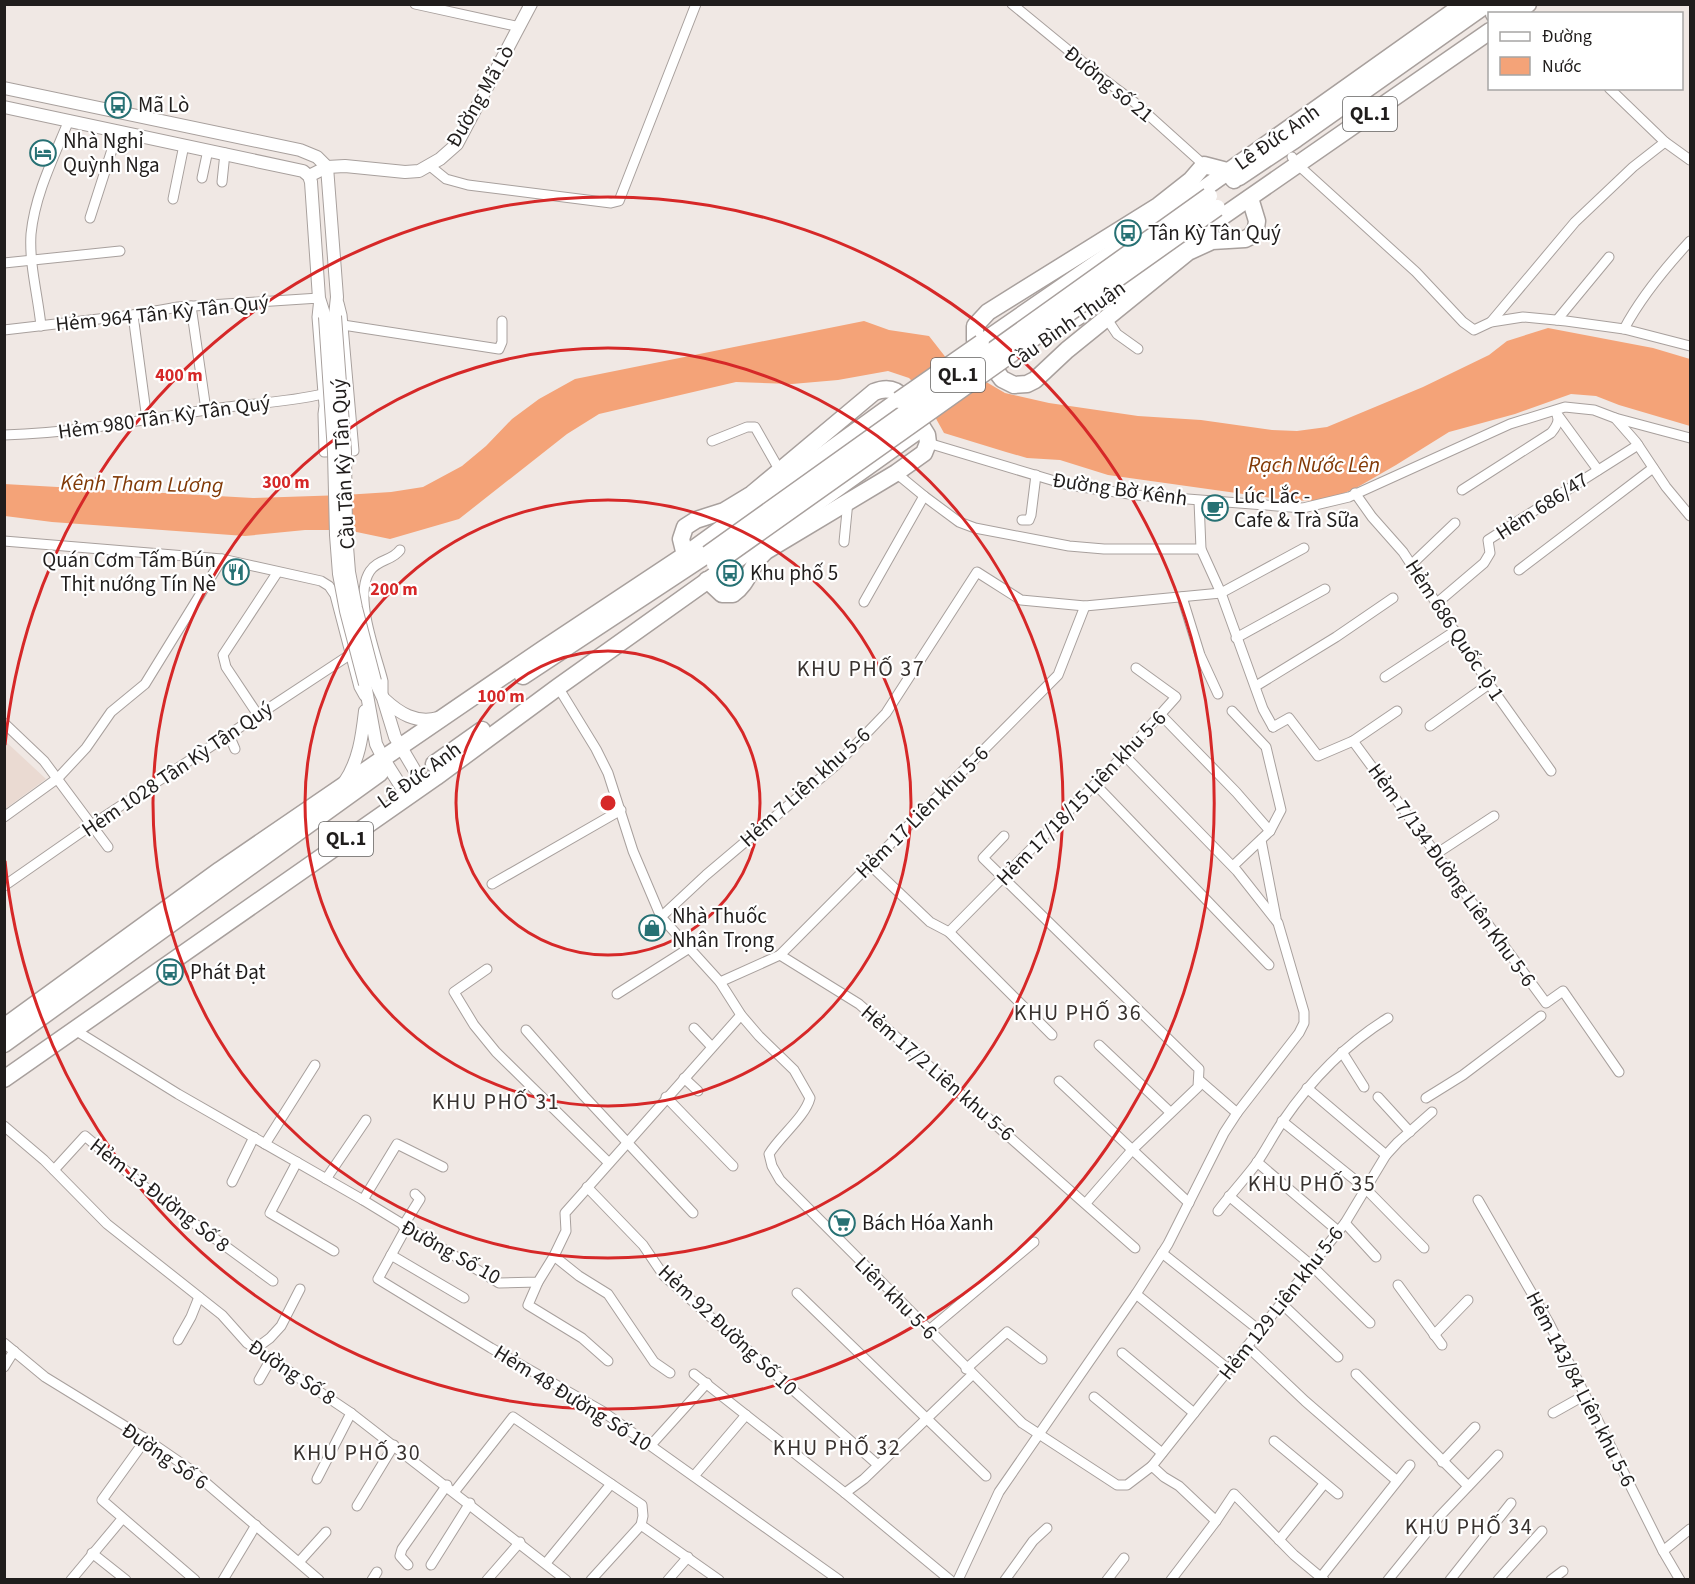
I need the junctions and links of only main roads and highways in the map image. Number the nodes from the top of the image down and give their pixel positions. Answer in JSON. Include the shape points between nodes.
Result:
{"nodes":[{"id":1,"x":531,"y":4,"type":"edge"},
{"id":2,"x":1464,"y":4,"type":"edge"},
{"id":3,"x":1487,"y":4,"type":"edge"},
{"id":4,"x":1488,"y":18,"type":"edge"},
{"id":5,"x":1488,"y":32,"type":"edge"},
{"id":6,"x":1453,"y":49,"type":"junction"},
{"id":7,"x":4,"y":88,"type":"edge"},
{"id":8,"x":4,"y":107,"type":"edge"},
{"id":9,"x":1294,"y":160,"type":"junction"},
{"id":10,"x":327,"y":167,"type":"junction"},
{"id":11,"x":309,"y":176,"type":"junction"},
{"id":12,"x":1231,"y":176,"type":"junction"},
{"id":13,"x":1250,"y":198,"type":"junction"},
{"id":14,"x":1213,"y":202,"type":"junction"},
{"id":15,"x":1178,"y":207,"type":"joint"},
{"id":16,"x":334,"y":319,"type":"junction"},
{"id":17,"x":685,"y":555,"type":"junction"},
{"id":18,"x":711,"y":559,"type":"junction"},
{"id":19,"x":707,"y":580,"type":"junction"},
{"id":20,"x":370,"y":683,"type":"junction"},
{"id":21,"x":555,"y":683,"type":"junction"},
{"id":22,"x":383,"y":698,"type":"junction"},
{"id":23,"x":366,"y":701,"type":"junction"},
{"id":24,"x":458,"y":714,"type":"junction"},
{"id":25,"x":402,"y":752,"type":"junction"},
{"id":26,"x":386,"y":763,"type":"junction"},
{"id":27,"x":418,"y":776,"type":"junction"},
{"id":28,"x":341,"y":786,"type":"junction"},
{"id":29,"x":402,"y":788,"type":"junction"},
{"id":30,"x":197,"y":896,"type":"junction"},
{"id":31,"x":4,"y":1027,"type":"edge"},
{"id":32,"x":4,"y":1044,"type":"edge"},
{"id":33,"x":4,"y":1067,"type":"edge"},
{"id":34,"x":4,"y":1079,"type":"edge"}],
"edges":[{"from":1,"to":10,"type":"main road","name":"Đường Mã Lò","via":[[457,144],[430,166],[405,172]]},
{"from":2,"to":12,"type":"highway","name":"Lê Đức Anh","number":"QL.1"},
{"from":3,"to":12,"type":"highway","name":"Lê Đức Anh","number":"QL.1","via":[[1296,139]]},
{"from":4,"to":6,"type":"highway","name":"Lê Đức Anh","number":"QL.1"},
{"from":5,"to":6,"type":"highway","name":"Lê Đức Anh","number":"QL.1"},
{"from":6,"to":9,"type":"highway","name":"Lê Đức Anh","number":"QL.1"},
{"from":7,"to":10,"type":"main road","via":[[300,150],[317,157]]},
{"from":8,"to":11,"type":"main road","via":[[295,168]]},
{"from":9,"to":13,"type":"highway","name":"Lê Đức Anh","number":"QL.1"},
{"from":9,"to":14,"type":"highway","name":"Lê Đức Anh","number":"QL.1"},
{"from":10,"to":11,"type":"main road","name":"Đường Mã Lò"},
{"from":10,"to":16,"type":"main road","via":[[337,297]]},
{"from":11,"to":16,"type":"main road","via":[[319,298]]},
{"from":12,"to":13,"type":"highway","via":[[1204,165],[1158,206],[988,312],[978,321],[975,340],[1002,379],[1019,386],[1035,380],[1188,252],[1212,242],[1251,236],[1257,221]]},
{"from":12,"to":14,"type":"highway","name":"Lê Đức Anh","number":"QL.1"},
{"from":12,"to":15,"type":"highway","name":"Lê Đức Anh","number":"QL.1"},
{"from":13,"to":19,"type":"highway","name":"Cầu Bình Thuận","number":"QL.1"},
{"from":14,"to":18,"type":"highway","name":"Cầu Bình Thuận","number":"QL.1","bridge":true},
{"from":15,"to":17,"type":"highway","name":"Cầu Bình Thuận","number":"QL.1","bridge":true,"via":[[899,400]]},
{"from":16,"to":20,"type":"main road","name":"Cầu Tân Kỳ Tân Quý","bridge":true,"via":[[345,451],[349,572]]},
{"from":17,"to":19,"type":"highway","via":[[681,539],[685,526],[737,504],[868,396],[884,389],[904,398],[925,430],[928,443],[924,453],[766,551],[744,585],[733,594],[722,594]]},
{"from":17,"to":24,"type":"highway","name":"Lê Đức Anh","number":"QL.1"},
{"from":18,"to":21,"type":"highway","name":"Lê Đức Anh","number":"QL.1"},
{"from":18,"to":24,"type":"highway","name":"Lê Đức Anh","number":"QL.1"},
{"from":19,"to":21,"type":"highway","name":"Lê Đức Anh","number":"QL.1"},
{"from":20,"to":22,"type":"main road"},
{"from":20,"to":23,"type":"main road"},
{"from":21,"to":27,"type":"highway","name":"Lê Đức Anh","number":"QL.1"},
{"from":21,"to":34,"type":"highway","name":"Lê Đức Anh","number":"QL.1","via":[[436,777]]},
{"from":22,"to":24,"type":"main road","via":[[399,711],[422,720]]},
{"from":22,"to":25,"type":"main road"},
{"from":23,"to":26,"type":"main road","via":[[374,739]]},
{"from":23,"to":28,"type":"main road","via":[[361,744]]},
{"from":24,"to":25,"type":"highway","name":"Lê Đức Anh","number":"QL.1"},
{"from":25,"to":26,"type":"highway","name":"Lê Đức Anh","number":"QL.1"},
{"from":25,"to":27,"type":"main road"},
{"from":26,"to":28,"type":"highway","name":"Lê Đức Anh","number":"QL.1"},
{"from":26,"to":29,"type":"main road"},
{"from":26,"to":30,"type":"highway","name":"Lê Đức Anh","number":"QL.1"},
{"from":27,"to":29,"type":"highway","name":"Lê Đức Anh","number":"QL.1"},
{"from":28,"to":30,"type":"highway","name":"Lê Đức Anh","number":"QL.1"},
{"from":29,"to":33,"type":"highway","name":"Lê Đức Anh","number":"QL.1"},
{"from":30,"to":31,"type":"highway","name":"Lê Đức Anh","number":"QL.1"},
{"from":30,"to":32,"type":"highway","name":"Lê Đức Anh","number":"QL.1"}]}
